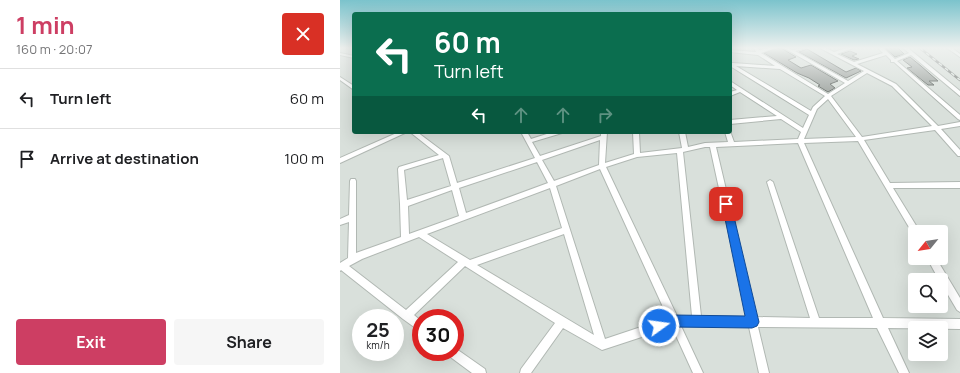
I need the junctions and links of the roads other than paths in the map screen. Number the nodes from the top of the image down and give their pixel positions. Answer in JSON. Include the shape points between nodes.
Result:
{"nodes":[{"id":1,"x":732,"y":65,"type":"edge"},
{"id":2,"x":745,"y":65,"type":"edge"},
{"id":3,"x":777,"y":65,"type":"edge"},
{"id":4,"x":817,"y":65,"type":"edge"},
{"id":5,"x":856,"y":65,"type":"edge"},
{"id":6,"x":898,"y":65,"type":"edge"},
{"id":7,"x":925,"y":65,"type":"edge"},
{"id":8,"x":782,"y":69,"type":"junction"},
{"id":9,"x":867,"y":71,"type":"junction"},
{"id":10,"x":340,"y":78,"type":"edge"},
{"id":11,"x":848,"y":83,"type":"junction"},
{"id":12,"x":732,"y":84,"type":"edge"},
{"id":13,"x":352,"y":87,"type":"edge"},
{"id":14,"x":742,"y":90,"type":"junction"},
{"id":15,"x":732,"y":93,"type":"edge"},
{"id":16,"x":960,"y":94,"type":"edge"},
{"id":17,"x":828,"y":96,"type":"junction"},
{"id":18,"x":812,"y":114,"type":"junction"},
{"id":19,"x":783,"y":117,"type":"junction"},
{"id":20,"x":960,"y":118,"type":"edge"},
{"id":21,"x":732,"y":122,"type":"edge"},
{"id":22,"x":960,"y":124,"type":"edge"},
{"id":23,"x":936,"y":127,"type":"junction"},
{"id":24,"x":804,"y":131,"type":"junction"},
{"id":25,"x":400,"y":134,"type":"edge"},
{"id":26,"x":416,"y":134,"type":"edge"},
{"id":27,"x":525,"y":134,"type":"edge"},
{"id":28,"x":553,"y":134,"type":"edge"},
{"id":29,"x":603,"y":134,"type":"edge"},
{"id":30,"x":636,"y":134,"type":"edge"},
{"id":31,"x":682,"y":134,"type":"edge"},
{"id":32,"x":729,"y":134,"type":"edge"},
{"id":33,"x":860,"y":138,"type":"junction"},
{"id":34,"x":529,"y":141,"type":"junction"},
{"id":35,"x":800,"y":141,"type":"junction"},
{"id":36,"x":714,"y":144,"type":"junction"},
{"id":37,"x":732,"y":144,"type":"junction"},
{"id":38,"x":683,"y":150,"type":"junction"},
{"id":39,"x":960,"y":154,"type":"edge"},
{"id":40,"x":637,"y":155,"type":"junction"},
{"id":41,"x":443,"y":156,"type":"junction"},
{"id":42,"x":539,"y":159,"type":"junction"},
{"id":43,"x":340,"y":161,"type":"edge"},
{"id":44,"x":602,"y":166,"type":"junction"},
{"id":45,"x":353,"y":181,"type":"dead end"},
{"id":46,"x":770,"y":182,"type":"dead end"},
{"id":47,"x":552,"y":184,"type":"junction"},
{"id":48,"x":960,"y":185,"type":"edge"},
{"id":49,"x":888,"y":186,"type":"junction"},
{"id":50,"x":455,"y":187,"type":"junction"},
{"id":51,"x":404,"y":204,"type":"junction"},
{"id":52,"x":353,"y":217,"type":"junction"},
{"id":53,"x":463,"y":217,"type":"junction"},
{"id":54,"x":340,"y":222,"type":"edge"},
{"id":55,"x":912,"y":225,"type":"edge"},
{"id":56,"x":566,"y":230,"type":"junction"},
{"id":57,"x":419,"y":234,"type":"junction"},
{"id":58,"x":405,"y":239,"type":"junction"},
{"id":59,"x":352,"y":260,"type":"junction"},
{"id":60,"x":467,"y":263,"type":"junction"},
{"id":61,"x":935,"y":265,"type":"edge"},
{"id":62,"x":341,"y":267,"type":"edge"},
{"id":63,"x":960,"y":307,"type":"edge"},
{"id":64,"x":406,"y":316,"type":"junction"},
{"id":65,"x":412,"y":320,"type":"edge"},
{"id":66,"x":674,"y":321,"type":"junction"},
{"id":67,"x":562,"y":322,"type":"junction"},
{"id":68,"x":697,"y":322,"type":"junction"},
{"id":69,"x":752,"y":322,"type":"junction"},
{"id":70,"x":816,"y":322,"type":"junction"},
{"id":71,"x":880,"y":323,"type":"junction"},
{"id":72,"x":960,"y":324,"type":"edge"},
{"id":73,"x":602,"y":345,"type":"junction"},
{"id":74,"x":464,"y":361,"type":"edge"},
{"id":75,"x":478,"y":372,"type":"edge"},
{"id":76,"x":525,"y":373,"type":"edge"},
{"id":77,"x":698,"y":373,"type":"edge"},
{"id":78,"x":764,"y":373,"type":"edge"},
{"id":79,"x":904,"y":373,"type":"edge"}],
"edges":[{"from":1,"to":18,"type":"street"},
{"from":2,"to":8,"type":"street"},
{"from":3,"to":8,"type":"street"},
{"from":4,"to":11,"type":"street"},
{"from":5,"to":9,"type":"street"},
{"from":6,"to":20,"type":"street"},
{"from":7,"to":16,"type":"street"},
{"from":8,"to":17,"type":"street"},
{"from":9,"to":11,"type":"street"},
{"from":9,"to":23,"type":"street","via":[[894,85]]},
{"from":10,"to":13,"type":"street"},
{"from":11,"to":17,"type":"street"},
{"from":12,"to":14,"type":"street"},
{"from":14,"to":15,"type":"street"},
{"from":14,"to":19,"type":"street"},
{"from":17,"to":18,"type":"street"},
{"from":17,"to":33,"type":"street"},
{"from":18,"to":24,"type":"street"},
{"from":19,"to":21,"type":"street"},
{"from":19,"to":24,"type":"street"},
{"from":22,"to":23,"type":"street"},
{"from":23,"to":33,"type":"street"},
{"from":23,"to":39,"type":"street"},
{"from":24,"to":35,"type":"street"},
{"from":25,"to":43,"type":"street"},
{"from":26,"to":41,"type":"street"},
{"from":27,"to":34,"type":"street"},
{"from":28,"to":34,"type":"street"},
{"from":29,"to":42,"type":"street"},
{"from":29,"to":44,"type":"street"},
{"from":30,"to":40,"type":"street"},
{"from":31,"to":38,"type":"street"},
{"from":32,"to":37,"type":"street"},
{"from":33,"to":35,"type":"street"},
{"from":33,"to":49,"type":"street"},
{"from":34,"to":42,"type":"street"},
{"from":35,"to":37,"type":"street"},
{"from":35,"to":71,"type":"street"},
{"from":36,"to":37,"type":"street"},
{"from":36,"to":38,"type":"street"},
{"from":36,"to":69,"type":"street"},
{"from":38,"to":40,"type":"street"},
{"from":38,"to":68,"type":"street"},
{"from":40,"to":44,"type":"street"},
{"from":41,"to":50,"type":"street","via":[[447,158]]},
{"from":41,"to":51,"type":"street","via":[[402,169]]},
{"from":42,"to":47,"type":"street"},
{"from":42,"to":50,"type":"street"},
{"from":44,"to":47,"type":"street"},
{"from":44,"to":66,"type":"street"},
{"from":45,"to":52,"type":"street"},
{"from":46,"to":70,"type":"street"},
{"from":47,"to":53,"type":"street"},
{"from":47,"to":56,"type":"street"},
{"from":48,"to":49,"type":"street"},
{"from":49,"to":55,"type":"street"},
{"from":50,"to":51,"type":"street"},
{"from":50,"to":53,"type":"street"},
{"from":51,"to":58,"type":"street"},
{"from":52,"to":54,"type":"street"},
{"from":52,"to":59,"type":"street"},
{"from":53,"to":57,"type":"street"},
{"from":56,"to":60,"type":"street"},
{"from":56,"to":73,"type":"street"},
{"from":57,"to":58,"type":"street"},
{"from":57,"to":60,"type":"street"},
{"from":58,"to":59,"type":"street"},
{"from":59,"to":62,"type":"street"},
{"from":60,"to":64,"type":"street"},
{"from":60,"to":67,"type":"street"},
{"from":61,"to":63,"type":"street"},
{"from":62,"to":64,"type":"street"},
{"from":64,"to":65,"type":"street"},
{"from":66,"to":68,"type":"street"},
{"from":66,"to":73,"type":"street"},
{"from":66,"to":77,"type":"street"},
{"from":67,"to":73,"type":"street"},
{"from":67,"to":76,"type":"street"},
{"from":68,"to":69,"type":"street"},
{"from":69,"to":70,"type":"street"},
{"from":69,"to":78,"type":"street"},
{"from":70,"to":71,"type":"street"},
{"from":71,"to":72,"type":"street"},
{"from":71,"to":79,"type":"street"},
{"from":74,"to":75,"type":"street"}]}
